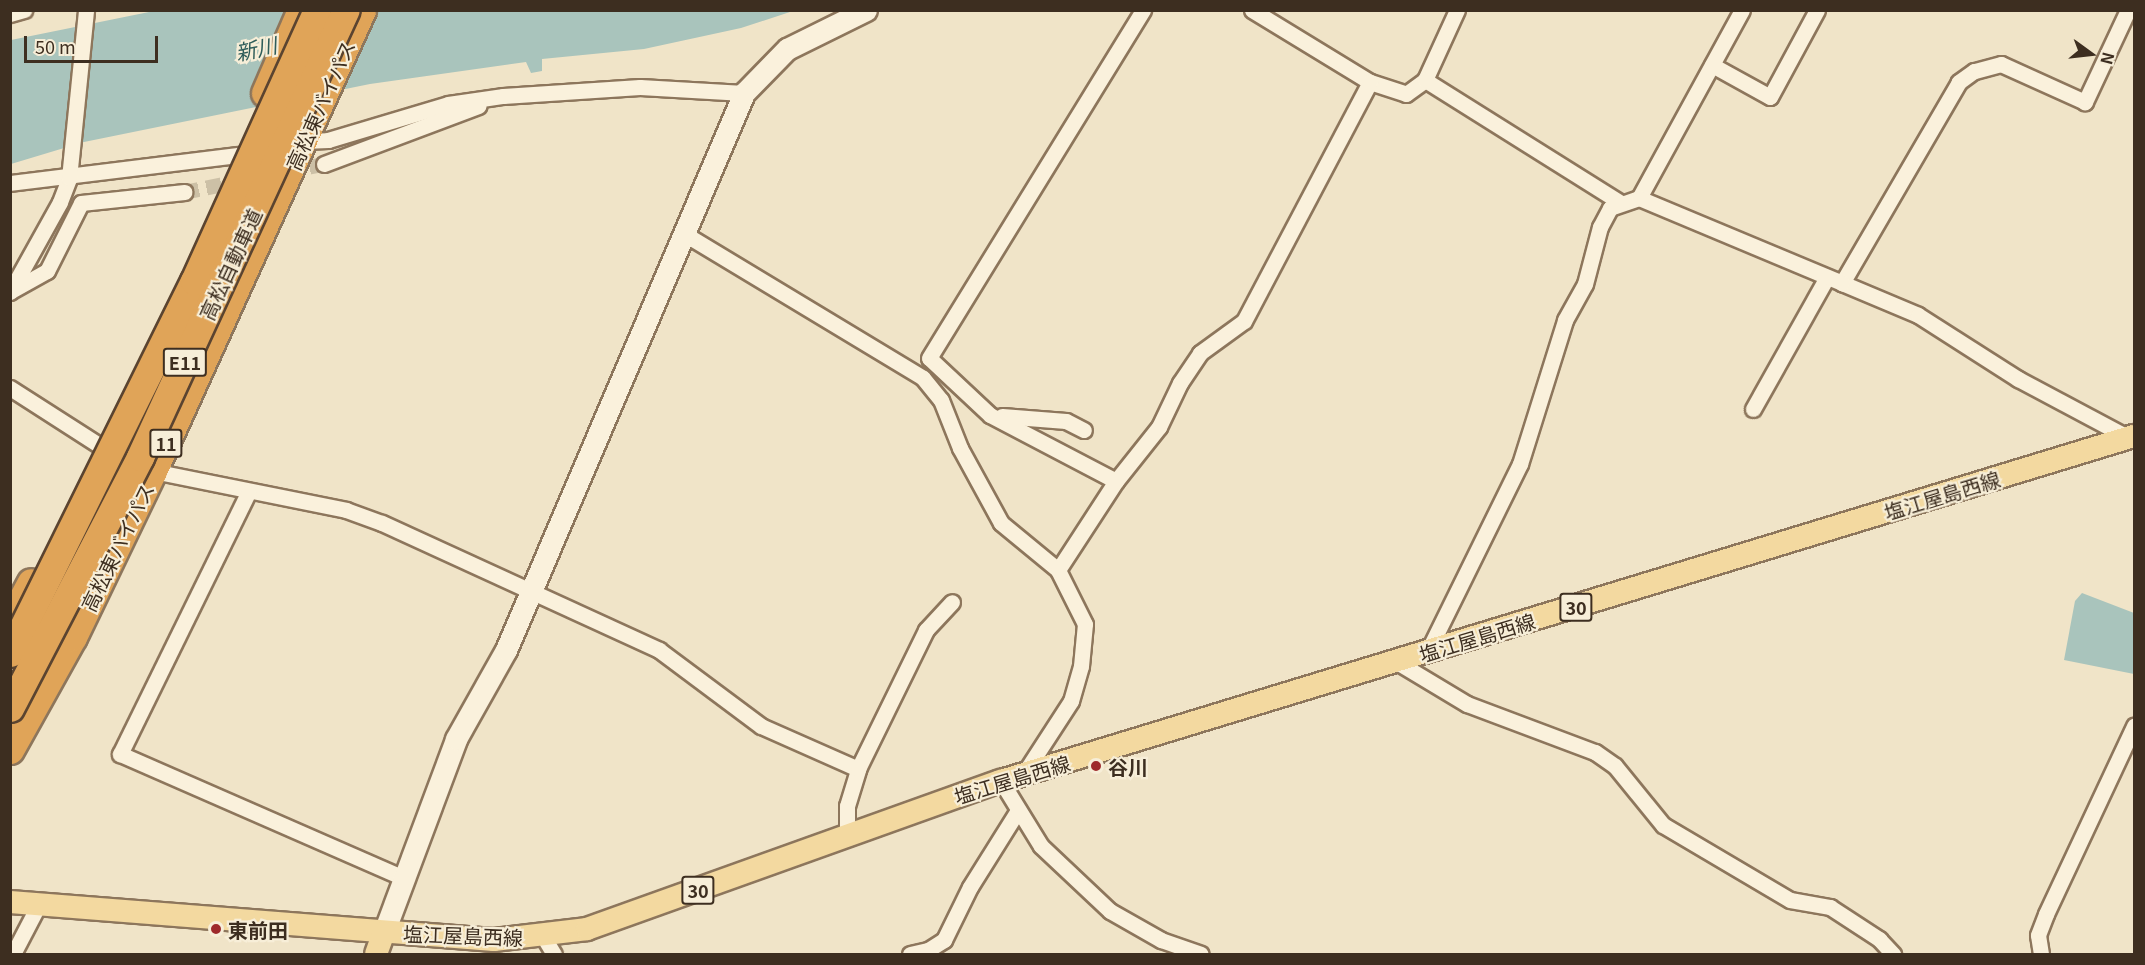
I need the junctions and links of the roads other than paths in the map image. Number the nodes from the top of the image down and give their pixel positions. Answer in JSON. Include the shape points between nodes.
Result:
{"nodes":[{"id":1,"x":24,"y":10,"type":"edge"},
{"id":2,"x":86,"y":10,"type":"edge"},
{"id":3,"x":301,"y":10,"type":"edge"},
{"id":4,"x":317,"y":10,"type":"edge"},
{"id":5,"x":346,"y":10,"type":"edge"},
{"id":6,"x":362,"y":10,"type":"edge"},
{"id":7,"x":866,"y":10,"type":"edge"},
{"id":8,"x":1143,"y":10,"type":"edge"},
{"id":9,"x":1252,"y":10,"type":"edge"},
{"id":10,"x":1457,"y":10,"type":"edge"},
{"id":11,"x":1742,"y":10,"type":"edge"},
{"id":12,"x":1817,"y":10,"type":"edge"},
{"id":13,"x":2128,"y":10,"type":"edge"},
{"id":14,"x":10,"y":14,"type":"edge"},
{"id":15,"x":1712,"y":65,"type":"junction"},
{"id":16,"x":1425,"y":80,"type":"junction"},
{"id":17,"x":1370,"y":82,"type":"junction"},
{"id":18,"x":744,"y":93,"type":"junction"},
{"id":19,"x":503,"y":96,"type":"junction"},
{"id":20,"x":306,"y":136,"type":"junction"},
{"id":21,"x":242,"y":145,"type":"junction"},
{"id":22,"x":324,"y":164,"type":"tunnel mouth"},
{"id":23,"x":70,"y":171,"type":"junction"},
{"id":24,"x":10,"y":183,"type":"edge"},
{"id":25,"x":184,"y":192,"type":"tunnel mouth"},
{"id":26,"x":1639,"y":198,"type":"junction"},
{"id":27,"x":1621,"y":203,"type":"junction"},
{"id":28,"x":683,"y":233,"type":"junction"},
{"id":29,"x":1827,"y":277,"type":"junction"},
{"id":30,"x":1842,"y":283,"type":"junction"},
{"id":31,"x":11,"y":292,"type":"edge"},
{"id":32,"x":923,"y":378,"type":"junction"},
{"id":33,"x":10,"y":388,"type":"edge"},
{"id":34,"x":1753,"y":409,"type":"dead end"},
{"id":35,"x":990,"y":415,"type":"junction"},
{"id":36,"x":1084,"y":430,"type":"dead end"},
{"id":37,"x":2132,"y":437,"type":"edge"},
{"id":38,"x":102,"y":447,"type":"junction"},
{"id":39,"x":153,"y":471,"type":"junction"},
{"id":40,"x":1116,"y":480,"type":"junction"},
{"id":41,"x":248,"y":493,"type":"junction"},
{"id":42,"x":1059,"y":570,"type":"junction"},
{"id":43,"x":531,"y":592,"type":"junction"},
{"id":44,"x":952,"y":602,"type":"dead end"},
{"id":45,"x":10,"y":621,"type":"edge"},
{"id":46,"x":10,"y":653,"type":"edge"},
{"id":47,"x":1427,"y":653,"type":"junction"},
{"id":48,"x":1397,"y":662,"type":"junction"},
{"id":49,"x":10,"y":708,"type":"edge"},
{"id":50,"x":2134,"y":726,"type":"edge"},
{"id":51,"x":10,"y":750,"type":"edge"},
{"id":52,"x":858,"y":769,"type":"junction"},
{"id":53,"x":1013,"y":778,"type":"junction"},
{"id":54,"x":1014,"y":808,"type":"junction"},
{"id":55,"x":847,"y":834,"type":"junction"},
{"id":56,"x":404,"y":878,"type":"junction"},
{"id":57,"x":10,"y":902,"type":"edge"},
{"id":58,"x":39,"y":904,"type":"junction"},
{"id":59,"x":384,"y":932,"type":"junction"},
{"id":60,"x":548,"y":945,"type":"edge"},
{"id":61,"x":13,"y":954,"type":"edge"},
{"id":62,"x":376,"y":954,"type":"edge"},
{"id":63,"x":910,"y":954,"type":"edge"},
{"id":64,"x":1201,"y":954,"type":"edge"},
{"id":65,"x":1893,"y":954,"type":"edge"},
{"id":66,"x":2041,"y":954,"type":"edge"}],
"edges":[{"from":1,"to":14,"type":"street"},
{"from":2,"to":23,"type":"street"},
{"from":3,"to":21,"type":"highway"},
{"from":4,"to":46,"type":"highway","name":"高松自動車道","number":"E11","bridge":true,"via":[[194,281]]},
{"from":5,"to":49,"type":"highway","name":"高松自動車道","number":"E11","bridge":true,"via":[[140,457]]},
{"from":6,"to":20,"type":"highway","name":"高松東バイパス","number":"11"},
{"from":7,"to":18,"type":"street","via":[[787,49]]},
{"from":8,"to":35,"type":"street","via":[[929,358]]},
{"from":9,"to":17,"type":"street"},
{"from":10,"to":16,"type":"street"},
{"from":11,"to":15,"type":"street"},
{"from":12,"to":15,"type":"street","via":[[1770,97]]},
{"from":13,"to":30,"type":"street","via":[[2085,102],[2001,64],[1974,71],[1959,82]]},
{"from":15,"to":26,"type":"street"},
{"from":16,"to":17,"type":"street","via":[[1406,94]]},
{"from":16,"to":27,"type":"street"},
{"from":17,"to":40,"type":"street","via":[[1244,321],[1200,353],[1159,427]]},
{"from":18,"to":19,"type":"street","via":[[640,87]]},
{"from":18,"to":28,"type":"street"},
{"from":19,"to":20,"type":"street","via":[[448,104],[328,140]]},
{"from":19,"to":22,"type":"street"},
{"from":20,"to":39,"type":"highway","name":"高松東バイパス","number":"11"},
{"from":21,"to":23,"type":"street","via":[[161,162]]},
{"from":21,"to":38,"type":"highway","via":[[185,276]]},
{"from":23,"to":24,"type":"street"},
{"from":23,"to":31,"type":"street","via":[[60,202]]},
{"from":25,"to":31,"type":"street","via":[[81,203],[47,271]]},
{"from":26,"to":27,"type":"street"},
{"from":26,"to":29,"type":"street"},
{"from":27,"to":47,"type":"street","via":[[1610,208],[1600,226],[1585,284],[1565,320],[1520,464]]},
{"from":28,"to":32,"type":"street"},
{"from":28,"to":43,"type":"street"},
{"from":29,"to":30,"type":"street"},
{"from":29,"to":34,"type":"street"},
{"from":30,"to":37,"type":"street","via":[[1918,315],[2018,379]]},
{"from":32,"to":35,"type":"street","via":[[974,413]]},
{"from":32,"to":42,"type":"street","via":[[941,400],[960,448],[1001,523]]},
{"from":33,"to":38,"type":"street"},
{"from":35,"to":36,"type":"street","via":[[1066,421]]},
{"from":35,"to":40,"type":"street"},
{"from":37,"to":47,"type":"main road","name":"塩江屋島西線","number":"30"},
{"from":38,"to":39,"type":"street"},
{"from":38,"to":45,"type":"highway"},
{"from":39,"to":41,"type":"street"},
{"from":39,"to":51,"type":"highway","name":"高松東バイパス","number":"11","via":[[73,637]]},
{"from":40,"to":42,"type":"street"},
{"from":41,"to":43,"type":"street","via":[[346,510]]},
{"from":41,"to":56,"type":"street","via":[[120,754]]},
{"from":42,"to":53,"type":"street","via":[[1085,624],[1081,666],[1071,701]]},
{"from":43,"to":52,"type":"street","via":[[658,650],[761,726]]},
{"from":43,"to":56,"type":"street","via":[[506,650],[456,739]]},
{"from":44,"to":52,"type":"street","via":[[926,630]]},
{"from":47,"to":48,"type":"main road","name":"塩江屋島西線","number":"30"},
{"from":48,"to":53,"type":"main road","name":"塩江屋島西線","number":"30"},
{"from":48,"to":65,"type":"street","via":[[1467,704],[1595,752],[1615,766],[1663,825],[1790,900],[1830,906],[1879,939]]},
{"from":50,"to":66,"type":"street","via":[[2046,914],[2038,935]]},
{"from":52,"to":55,"type":"street","via":[[847,806]]},
{"from":53,"to":54,"type":"street"},
{"from":53,"to":55,"type":"main road","name":"塩江屋島西線","number":"30"},
{"from":54,"to":63,"type":"street","via":[[944,940],[928,950]]},
{"from":54,"to":64,"type":"street","via":[[1066,872],[1110,911],[1161,940]]},
{"from":55,"to":60,"type":"main road","name":"塩江屋島西線","number":"30"},
{"from":56,"to":59,"type":"street"},
{"from":57,"to":58,"type":"main road","name":"塩江屋島西線","number":"30"},
{"from":58,"to":59,"type":"main road","name":"塩江屋島西線","number":"30"},
{"from":58,"to":61,"type":"street"},
{"from":59,"to":60,"type":"main road","name":"塩江屋島西線","number":"30"},
{"from":59,"to":62,"type":"main road"}]}
